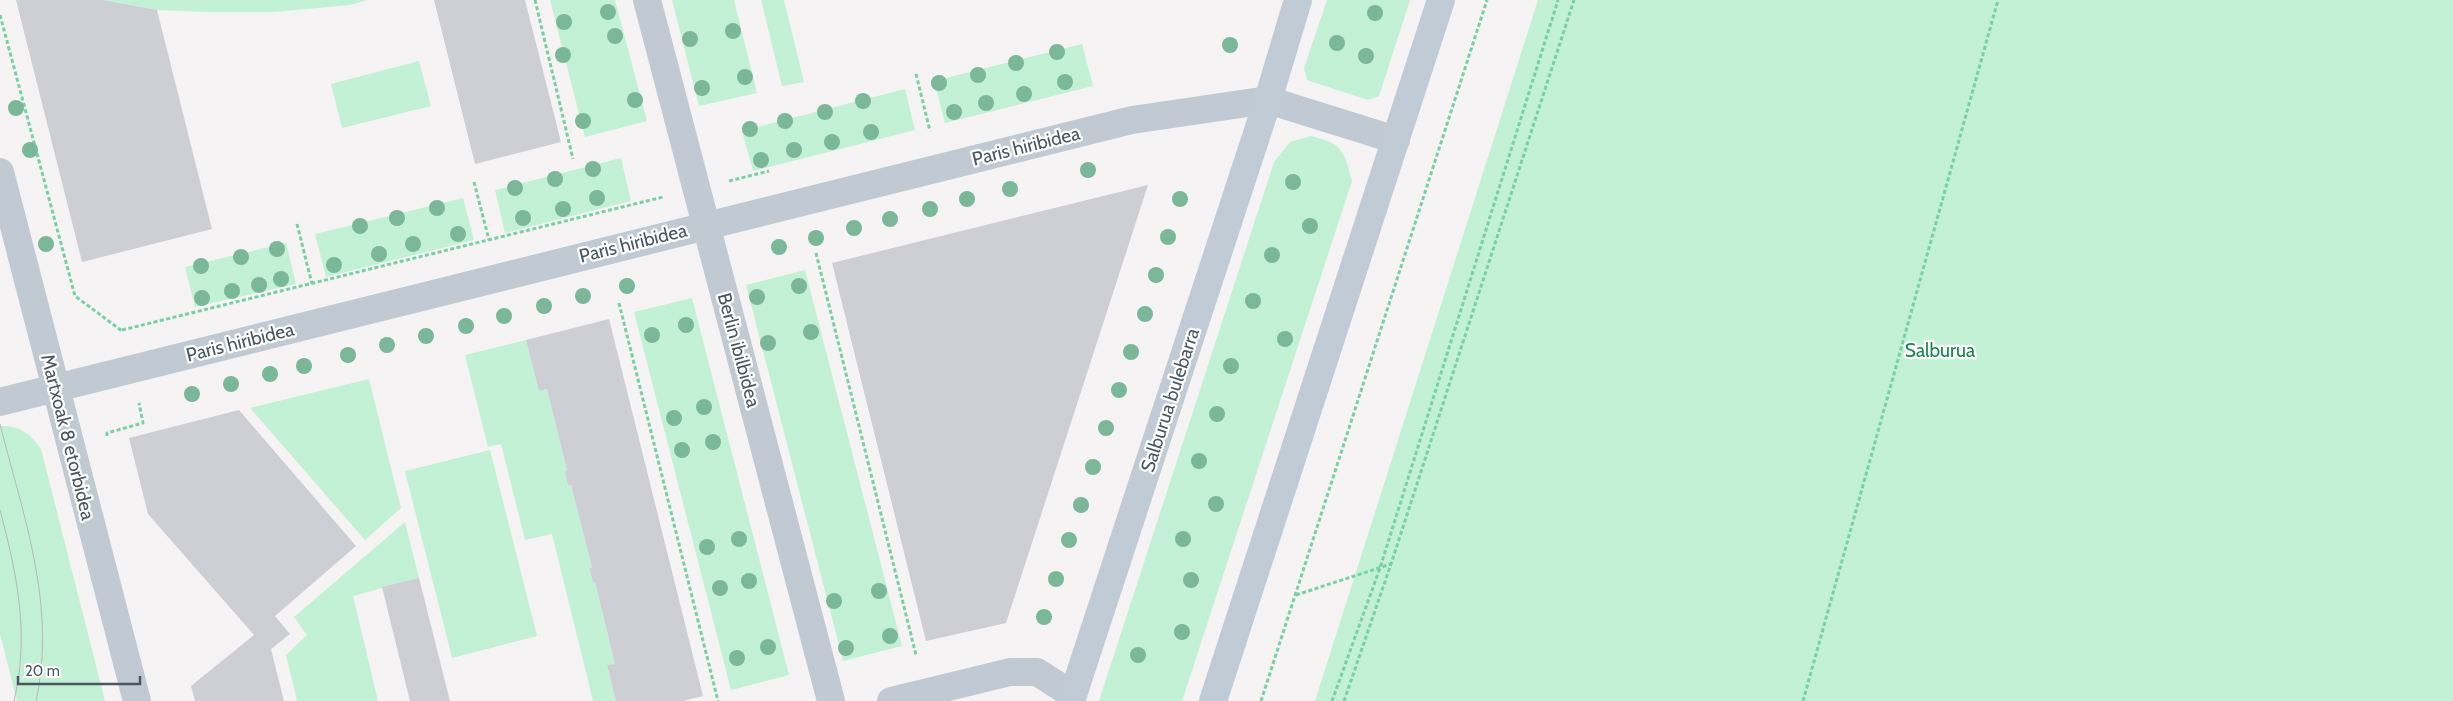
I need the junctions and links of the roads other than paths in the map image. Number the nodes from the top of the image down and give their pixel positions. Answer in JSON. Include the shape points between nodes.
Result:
{"nodes":[{"id":1,"x":647,"y":0,"type":"edge"},
{"id":2,"x":1298,"y":0,"type":"edge"},
{"id":3,"x":1441,"y":0,"type":"edge"},
{"id":4,"x":1268,"y":100,"type":"junction"},
{"id":5,"x":1396,"y":140,"type":"junction"},
{"id":6,"x":0,"y":172,"type":"edge"},
{"id":7,"x":706,"y":225,"type":"junction"},
{"id":8,"x":56,"y":388,"type":"junction"},
{"id":9,"x":0,"y":402,"type":"edge"},
{"id":10,"x":1072,"y":698,"type":"edge"},
{"id":11,"x":137,"y":701,"type":"edge"},
{"id":12,"x":830,"y":701,"type":"edge"},
{"id":13,"x":890,"y":701,"type":"edge"},
{"id":14,"x":1213,"y":701,"type":"edge"}],
"edges":[{"from":1,"to":7,"type":"street","name":"Berlin ibilbidea"},
{"from":2,"to":4,"type":"main road","name":"Salburua bulebarra"},
{"from":3,"to":5,"type":"main road"},
{"from":4,"to":5,"type":"street"},
{"from":4,"to":7,"type":"street","name":"Paris hiribidea","via":[[1132,120]]},
{"from":4,"to":10,"type":"main road","name":"Salburua bulebarra"},
{"from":5,"to":14,"type":"main road"},
{"from":6,"to":8,"type":"street","name":"Martxoak 8 etorbidea"},
{"from":7,"to":8,"type":"street","name":"Paris hiribidea"},
{"from":7,"to":12,"type":"street","name":"Berlin ibilbidea"},
{"from":8,"to":9,"type":"street","name":"Paris hiribidea"},
{"from":8,"to":11,"type":"street","name":"Martxoak 8 etorbidea"},
{"from":10,"to":13,"type":"street","via":[[1037,672],[1010,672]]}]}
